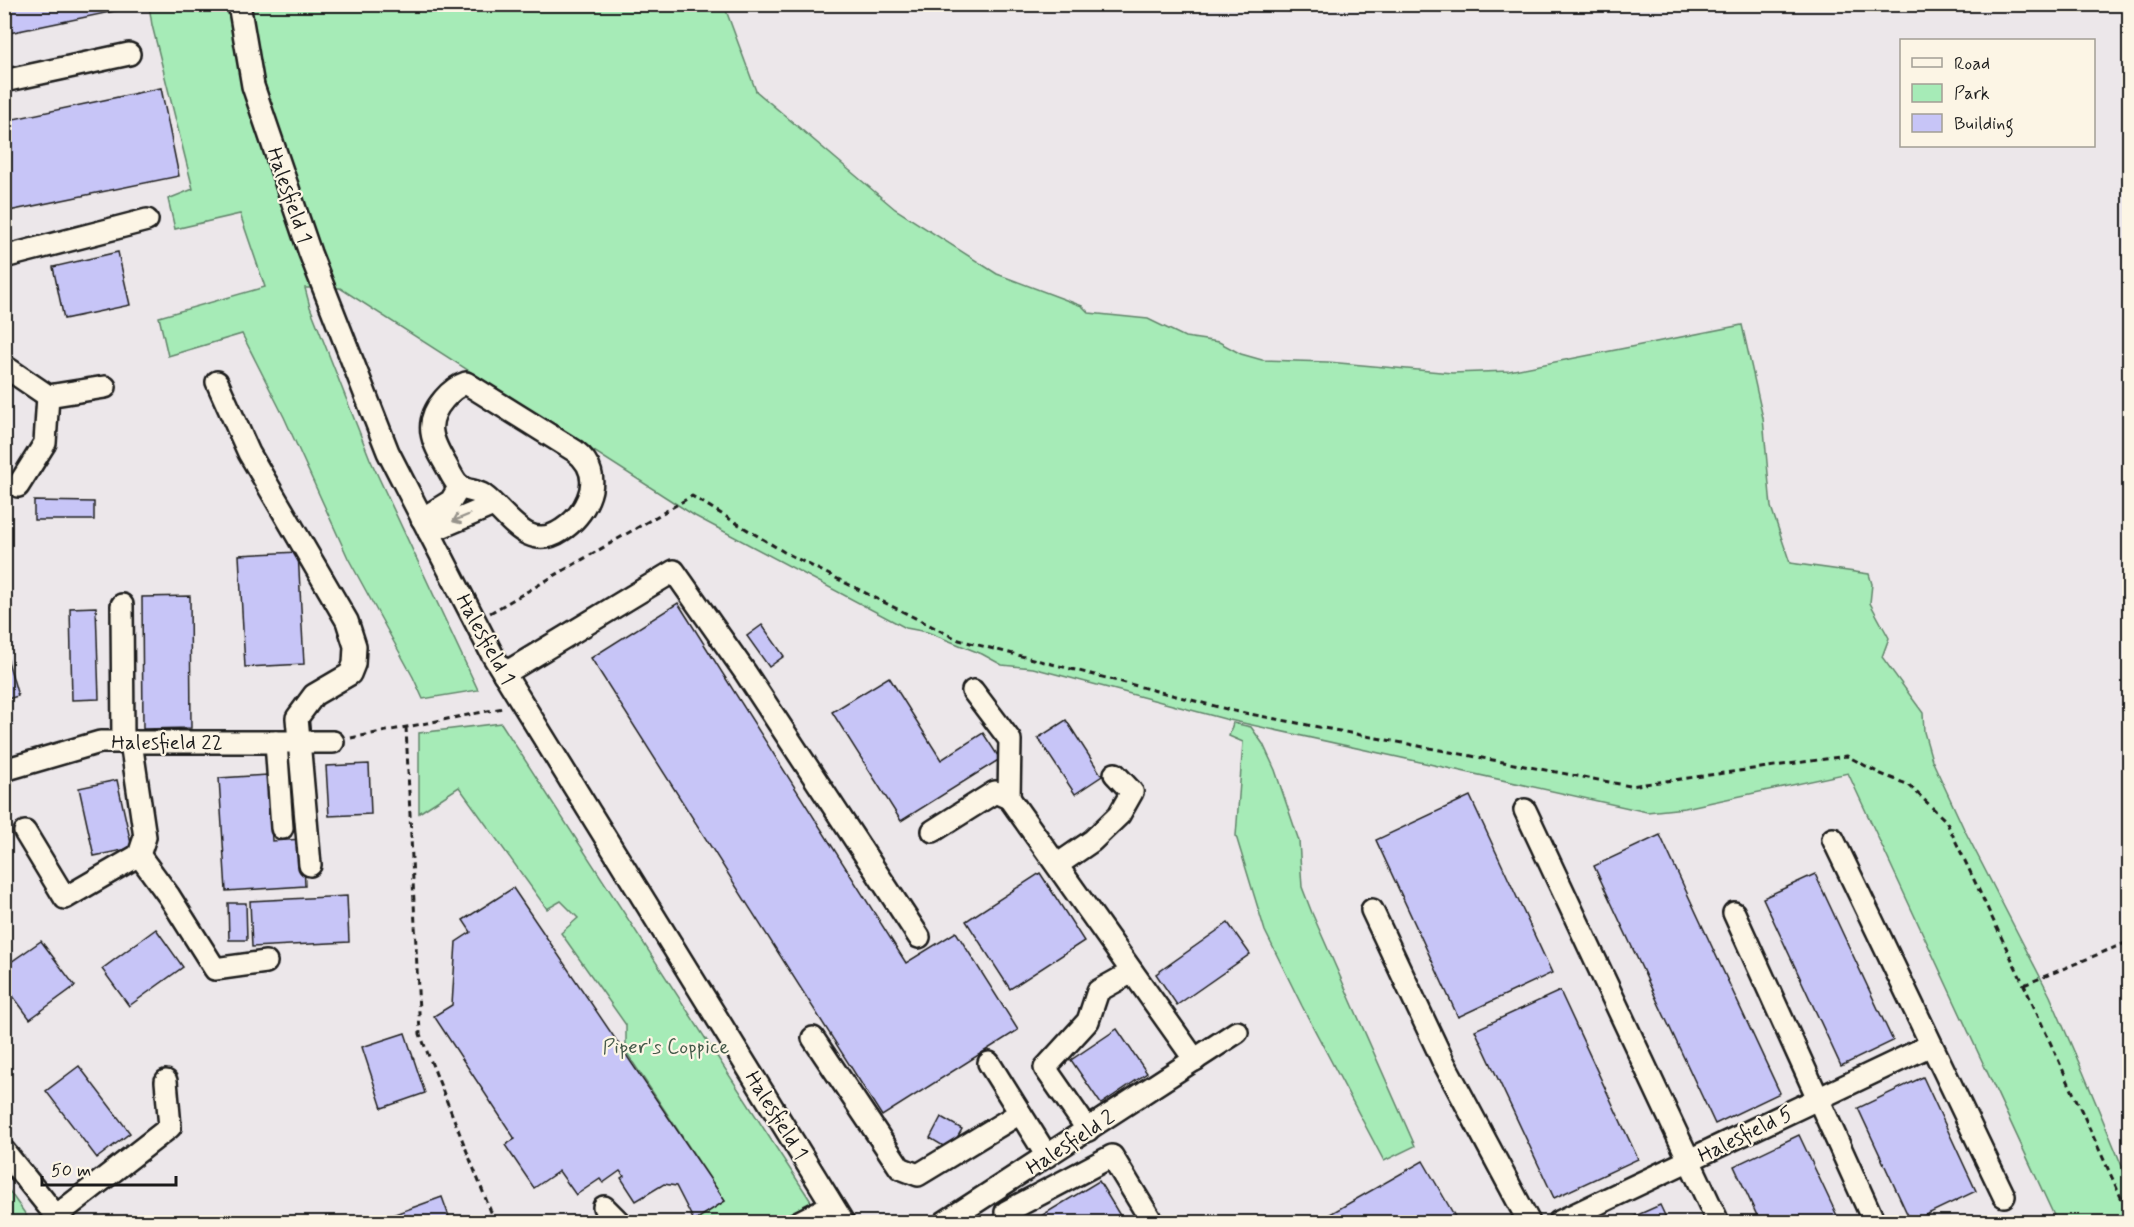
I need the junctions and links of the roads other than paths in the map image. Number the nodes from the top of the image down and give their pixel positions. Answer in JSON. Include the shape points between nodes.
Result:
{"nodes":[{"id":1,"x":239,"y":4,"type":"edge"},
{"id":2,"x":129,"y":54,"type":"dead end"},
{"id":3,"x":4,"y":81,"type":"edge"},
{"id":4,"x":147,"y":220,"type":"dead end"},
{"id":5,"x":4,"y":257,"type":"edge"},
{"id":6,"x":4,"y":366,"type":"edge"},
{"id":7,"x":217,"y":382,"type":"dead end"},
{"id":8,"x":105,"y":387,"type":"dead end"},
{"id":9,"x":48,"y":396,"type":"junction"},
{"id":10,"x":18,"y":486,"type":"dead end"},
{"id":11,"x":460,"y":486,"type":"junction"},
{"id":12,"x":493,"y":505,"type":"junction"},
{"id":13,"x":425,"y":526,"type":"junction"},
{"id":14,"x":122,"y":605,"type":"dead end"},
{"id":15,"x":504,"y":674,"type":"junction"},
{"id":16,"x":973,"y":691,"type":"dead end"},
{"id":17,"x":127,"y":742,"type":"junction"},
{"id":18,"x":276,"y":742,"type":"junction"},
{"id":19,"x":298,"y":742,"type":"junction"},
{"id":20,"x":333,"y":742,"type":"road end"},
{"id":21,"x":4,"y":770,"type":"edge"},
{"id":22,"x":1115,"y":774,"type":"dead end"},
{"id":23,"x":1009,"y":798,"type":"junction"},
{"id":24,"x":1525,"y":810,"type":"dead end"},
{"id":25,"x":282,"y":828,"type":"dead end"},
{"id":26,"x":933,"y":831,"type":"dead end"},
{"id":27,"x":25,"y":832,"type":"dead end"},
{"id":28,"x":1833,"y":839,"type":"dead end"},
{"id":29,"x":139,"y":855,"type":"junction"},
{"id":30,"x":310,"y":865,"type":"dead end"},
{"id":31,"x":1057,"y":865,"type":"junction"},
{"id":32,"x":1372,"y":910,"type":"dead end"},
{"id":33,"x":1734,"y":913,"type":"dead end"},
{"id":34,"x":919,"y":937,"type":"dead end"},
{"id":35,"x":266,"y":962,"type":"dead end"},
{"id":36,"x":1132,"y":972,"type":"junction"},
{"id":37,"x":1237,"y":1032,"type":"dead end"},
{"id":38,"x":813,"y":1038,"type":"dead end"},
{"id":39,"x":1931,"y":1045,"type":"junction"},
{"id":40,"x":1195,"y":1060,"type":"junction"},
{"id":41,"x":989,"y":1063,"type":"dead end"},
{"id":42,"x":166,"y":1081,"type":"dead end"},
{"id":43,"x":1818,"y":1100,"type":"junction"},
{"id":44,"x":1020,"y":1113,"type":"junction"},
{"id":45,"x":1088,"y":1130,"type":"junction"},
{"id":46,"x":4,"y":1151,"type":"edge"},
{"id":47,"x":1047,"y":1156,"type":"junction"},
{"id":48,"x":1689,"y":1161,"type":"junction"},
{"id":49,"x":990,"y":1193,"type":"junction"},
{"id":50,"x":2004,"y":1196,"type":"dead end"},
{"id":51,"x":604,"y":1207,"type":"dead end"},
{"id":52,"x":838,"y":1214,"type":"edge"},
{"id":53,"x":1010,"y":1217,"type":"edge"},
{"id":54,"x":59,"y":1219,"type":"edge"},
{"id":55,"x":620,"y":1222,"type":"edge"},
{"id":56,"x":799,"y":1222,"type":"edge"},
{"id":57,"x":945,"y":1222,"type":"edge"},
{"id":58,"x":1152,"y":1222,"type":"edge"},
{"id":59,"x":1529,"y":1222,"type":"edge"},
{"id":60,"x":1559,"y":1222,"type":"edge"},
{"id":61,"x":1718,"y":1222,"type":"edge"},
{"id":62,"x":1874,"y":1222,"type":"edge"}],
"edges":[{"from":1,"to":13,"type":"street","name":"Halesfield 1","via":[[253,86],[310,253],[388,452]]},
{"from":2,"to":3,"type":"street"},
{"from":4,"to":5,"type":"street"},
{"from":6,"to":9,"type":"street"},
{"from":7,"to":19,"type":"street","via":[[249,453],[347,621],[355,646],[350,674],[314,695],[302,709],[297,718]]},
{"from":8,"to":9,"type":"street"},
{"from":9,"to":10,"type":"street","via":[[45,443]]},
{"from":11,"to":12,"type":"street","via":[[482,494]]},
{"from":11,"to":12,"type":"street","via":[[435,447],[431,431],[433,416],[441,404],[453,390],[466,383],[575,451],[588,464],[592,476],[590,495],[568,526],[555,534],[537,537],[526,533]]},
{"from":11,"to":13,"type":"street","via":[[451,501]]},
{"from":12,"to":13,"type":"street","one_way":true},
{"from":13,"to":15,"type":"street","name":"Halesfield 1"},
{"from":14,"to":17,"type":"street"},
{"from":15,"to":34,"type":"street","via":[[674,571]]},
{"from":15,"to":52,"type":"street","name":"Halesfield 1"},
{"from":16,"to":23,"type":"street","via":[[1010,740]]},
{"from":17,"to":18,"type":"street","name":"Halesfield 22"},
{"from":17,"to":21,"type":"street","name":"Halesfield 22","via":[[100,742]]},
{"from":17,"to":29,"type":"street","via":[[145,837]]},
{"from":18,"to":19,"type":"street","name":"Halesfield 22"},
{"from":18,"to":25,"type":"street"},
{"from":19,"to":20,"type":"street","name":"Halesfield 22"},
{"from":19,"to":30,"type":"street"},
{"from":22,"to":31,"type":"street","via":[[1132,792],[1119,815],[1092,841]]},
{"from":23,"to":26,"type":"street","via":[[995,792]]},
{"from":23,"to":31,"type":"street"},
{"from":24,"to":48,"type":"street"},
{"from":27,"to":29,"type":"street","via":[[65,898]]},
{"from":28,"to":39,"type":"street"},
{"from":29,"to":35,"type":"street","via":[[215,969]]},
{"from":31,"to":36,"type":"street"},
{"from":32,"to":59,"type":"street","via":[[1443,1061]]},
{"from":33,"to":43,"type":"street"},
{"from":36,"to":40,"type":"street"},
{"from":36,"to":45,"type":"street","via":[[1098,991],[1089,1021],[1046,1068]]},
{"from":37,"to":40,"type":"street","name":"Halesfield 2"},
{"from":38,"to":44,"type":"street","via":[[900,1168],[918,1175]]},
{"from":39,"to":43,"type":"street","name":"Halesfield 5"},
{"from":39,"to":50,"type":"street"},
{"from":40,"to":45,"type":"street","name":"Halesfield 2"},
{"from":41,"to":44,"type":"street"},
{"from":42,"to":54,"type":"street","via":[[170,1127]]},
{"from":43,"to":48,"type":"street","name":"Halesfield 5"},
{"from":43,"to":62,"type":"street"},
{"from":44,"to":47,"type":"street"},
{"from":45,"to":47,"type":"street","name":"Halesfield 2"},
{"from":46,"to":54,"type":"street"},
{"from":47,"to":49,"type":"street","name":"Halesfield 2"},
{"from":48,"to":60,"type":"street","name":"Halesfield 5"},
{"from":48,"to":61,"type":"street"},
{"from":49,"to":53,"type":"street"},
{"from":49,"to":57,"type":"street","name":"Halesfield 2"},
{"from":51,"to":55,"type":"street"},
{"from":52,"to":56,"type":"street"},
{"from":53,"to":58,"type":"street","via":[[1112,1156]]}]}
